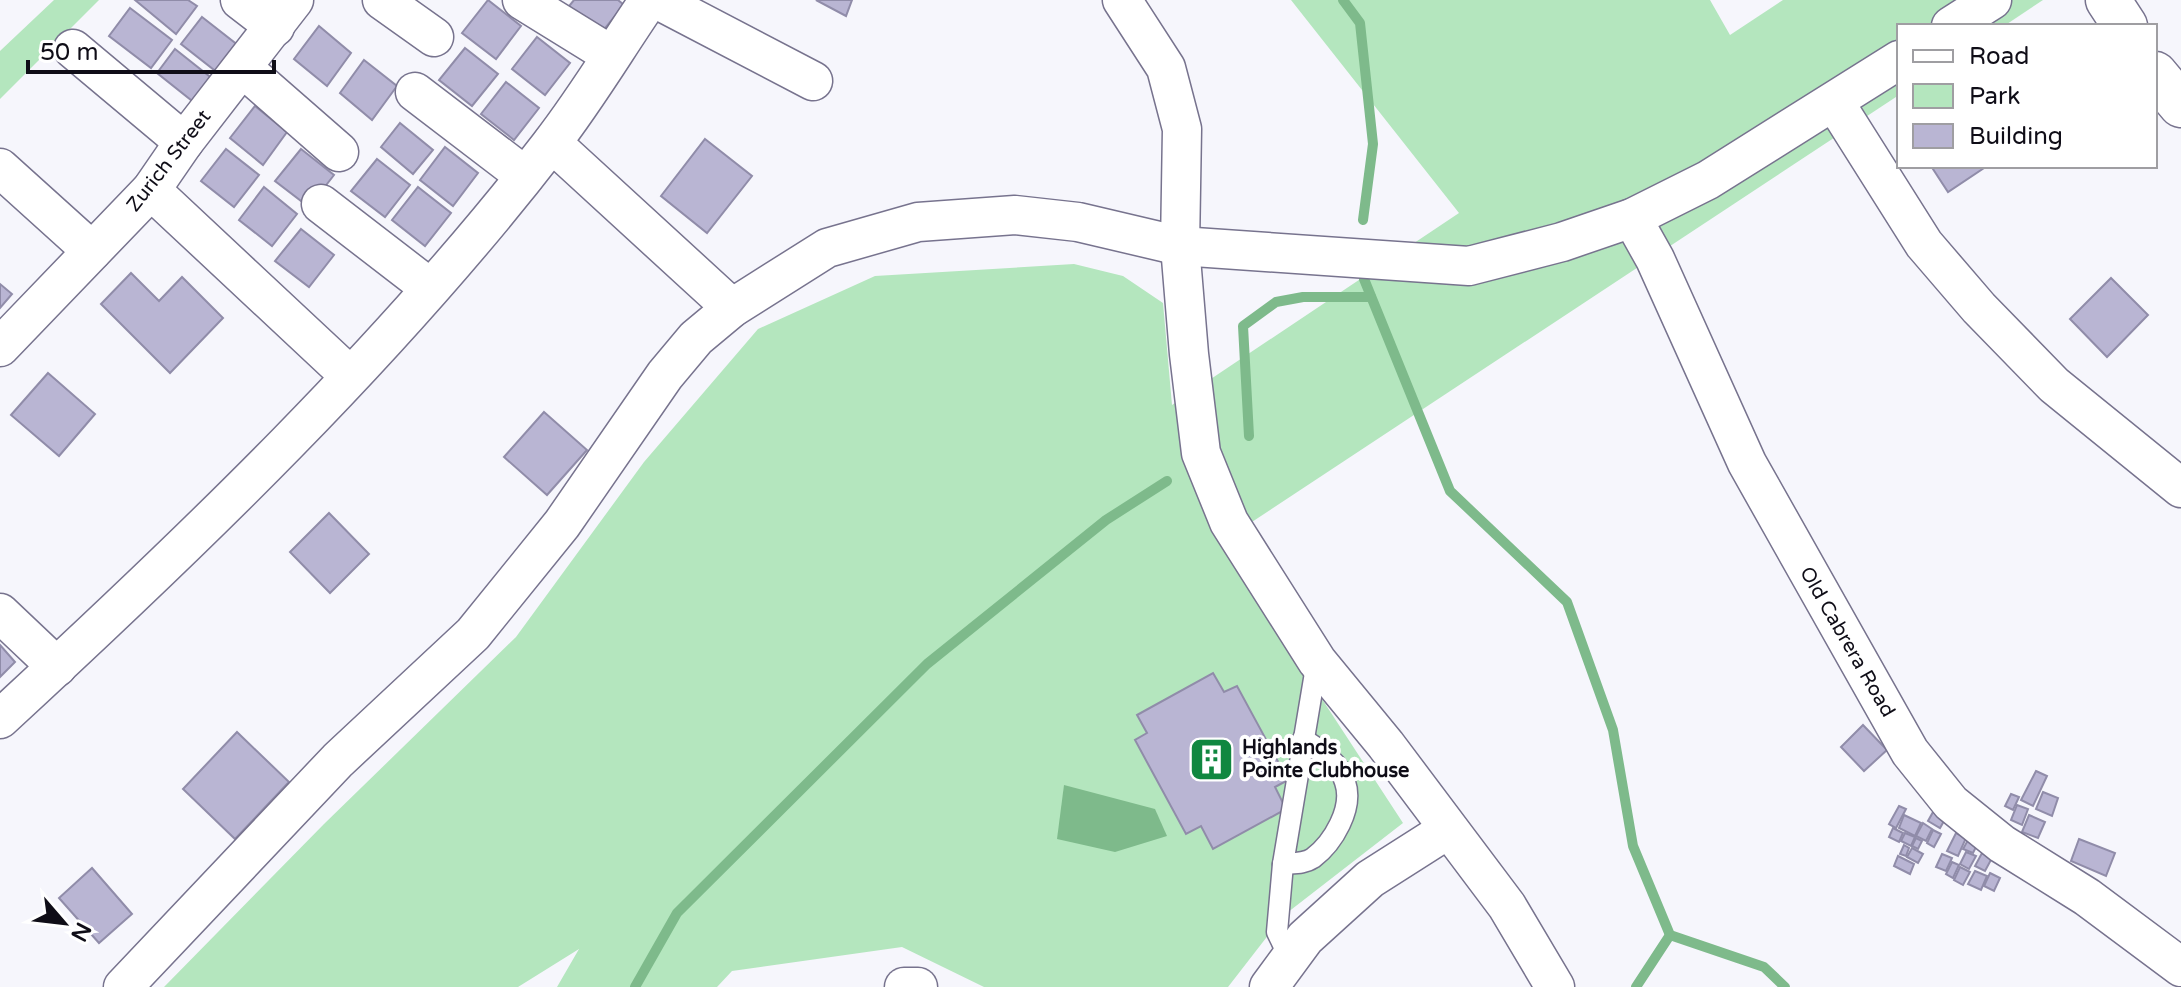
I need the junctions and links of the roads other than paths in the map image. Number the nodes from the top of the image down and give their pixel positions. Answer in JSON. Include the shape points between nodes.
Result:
{"nodes":[{"id":1,"x":240,"y":0,"type":"edge"},
{"id":2,"x":382,"y":0,"type":"edge"},
{"id":3,"x":522,"y":0,"type":"edge"},
{"id":4,"x":649,"y":0,"type":"edge"},
{"id":5,"x":658,"y":0,"type":"edge"},
{"id":6,"x":1122,"y":0,"type":"edge"},
{"id":7,"x":1992,"y":0,"type":"edge"},
{"id":8,"x":2108,"y":0,"type":"edge"},
{"id":9,"x":284,"y":13,"type":"edge"},
{"id":10,"x":1954,"y":24,"type":"edge"},
{"id":11,"x":2124,"y":24,"type":"edge"},
{"id":12,"x":434,"y":37,"type":"dead end"},
{"id":13,"x":73,"y":49,"type":"dead end"},
{"id":14,"x":611,"y":55,"type":"junction"},
{"id":15,"x":1897,"y":61,"type":"edge"},
{"id":16,"x":244,"y":69,"type":"junction"},
{"id":17,"x":2157,"y":76,"type":"edge"},
{"id":18,"x":813,"y":81,"type":"dead end"},
{"id":19,"x":415,"y":92,"type":"dead end"},
{"id":20,"x":1835,"y":103,"type":"junction"},
{"id":21,"x":2181,"y":105,"type":"edge"},
{"id":22,"x":184,"y":142,"type":"junction"},
{"id":23,"x":552,"y":143,"type":"junction"},
{"id":24,"x":339,"y":152,"type":"dead end"},
{"id":25,"x":0,"y":168,"type":"edge"},
{"id":26,"x":525,"y":176,"type":"junction"},
{"id":27,"x":151,"y":190,"type":"junction"},
{"id":28,"x":321,"y":204,"type":"dead end"},
{"id":29,"x":1632,"y":218,"type":"junction"},
{"id":30,"x":1180,"y":246,"type":"junction"},
{"id":31,"x":92,"y":251,"type":"junction"},
{"id":32,"x":430,"y":288,"type":"junction"},
{"id":33,"x":732,"y":308,"type":"junction"},
{"id":34,"x":0,"y":347,"type":"edge"},
{"id":35,"x":350,"y":376,"type":"junction"},
{"id":36,"x":2177,"y":478,"type":"edge"},
{"id":37,"x":0,"y":613,"type":"edge"},
{"id":38,"x":1317,"y":661,"type":"junction"},
{"id":39,"x":57,"y":667,"type":"junction"},
{"id":40,"x":0,"y":719,"type":"edge"},
{"id":41,"x":1303,"y":739,"type":"junction"},
{"id":42,"x":1447,"y":830,"type":"junction"},
{"id":43,"x":1283,"y":864,"type":"junction"},
{"id":44,"x":2181,"y":967,"type":"edge"},
{"id":45,"x":1279,"y":973,"type":"edge"},
{"id":46,"x":123,"y":987,"type":"edge"},
{"id":47,"x":904,"y":987,"type":"edge"},
{"id":48,"x":918,"y":987,"type":"edge"},
{"id":49,"x":1555,"y":987,"type":"edge"}],
"edges":[{"from":1,"to":9,"type":"street"},
{"from":2,"to":12,"type":"street"},
{"from":3,"to":14,"type":"street"},
{"from":4,"to":14,"type":"street"},
{"from":5,"to":18,"type":"street"},
{"from":6,"to":30,"type":"street","via":[[1166,68],[1182,129]]},
{"from":7,"to":10,"type":"street"},
{"from":8,"to":11,"type":"street"},
{"from":9,"to":16,"type":"street","name":"Zurich Street"},
{"from":13,"to":22,"type":"street"},
{"from":14,"to":23,"type":"street"},
{"from":15,"to":20,"type":"street"},
{"from":16,"to":22,"type":"street","name":"Zurich Street"},
{"from":16,"to":24,"type":"street"},
{"from":17,"to":21,"type":"street"},
{"from":19,"to":26,"type":"street"},
{"from":20,"to":29,"type":"street","via":[[1708,180]]},
{"from":20,"to":36,"type":"street","via":[[1924,244],[1979,308],[2054,385]]},
{"from":22,"to":27,"type":"street","name":"Zurich Street"},
{"from":23,"to":26,"type":"street"},
{"from":23,"to":33,"type":"street"},
{"from":25,"to":31,"type":"street"},
{"from":26,"to":32,"type":"street"},
{"from":27,"to":31,"type":"street","name":"Zurich Street"},
{"from":27,"to":35,"type":"street"},
{"from":28,"to":32,"type":"street"},
{"from":29,"to":30,"type":"street","via":[[1469,266]]},
{"from":29,"to":44,"type":"street","name":"Old Cabrera Road","via":[[1747,463],[1910,752],[1951,803],[2002,844],[2087,897]]},
{"from":30,"to":33,"type":"street","via":[[1078,222],[1015,215],[918,222],[827,248]]},
{"from":30,"to":38,"type":"street","via":[[1201,453],[1229,522]]},
{"from":31,"to":34,"type":"street","name":"Zurich Street"},
{"from":32,"to":35,"type":"street"},
{"from":33,"to":46,"type":"street","via":[[696,338],[665,375],[562,524],[473,634],[338,760]]},
{"from":35,"to":39,"type":"street"},
{"from":37,"to":39,"type":"street"},
{"from":38,"to":41,"type":"lane"},
{"from":38,"to":42,"type":"street"},
{"from":39,"to":40,"type":"street"},
{"from":41,"to":43,"type":"lane"},
{"from":41,"to":43,"type":"lane","via":[[1329,756],[1346,783],[1347,799],[1329,843],[1311,860]]},
{"from":42,"to":45,"type":"street","via":[[1370,879],[1305,938]]},
{"from":42,"to":49,"type":"street","via":[[1507,906]]},
{"from":43,"to":45,"type":"lane"},
{"from":47,"to":48,"type":"street"}]}
